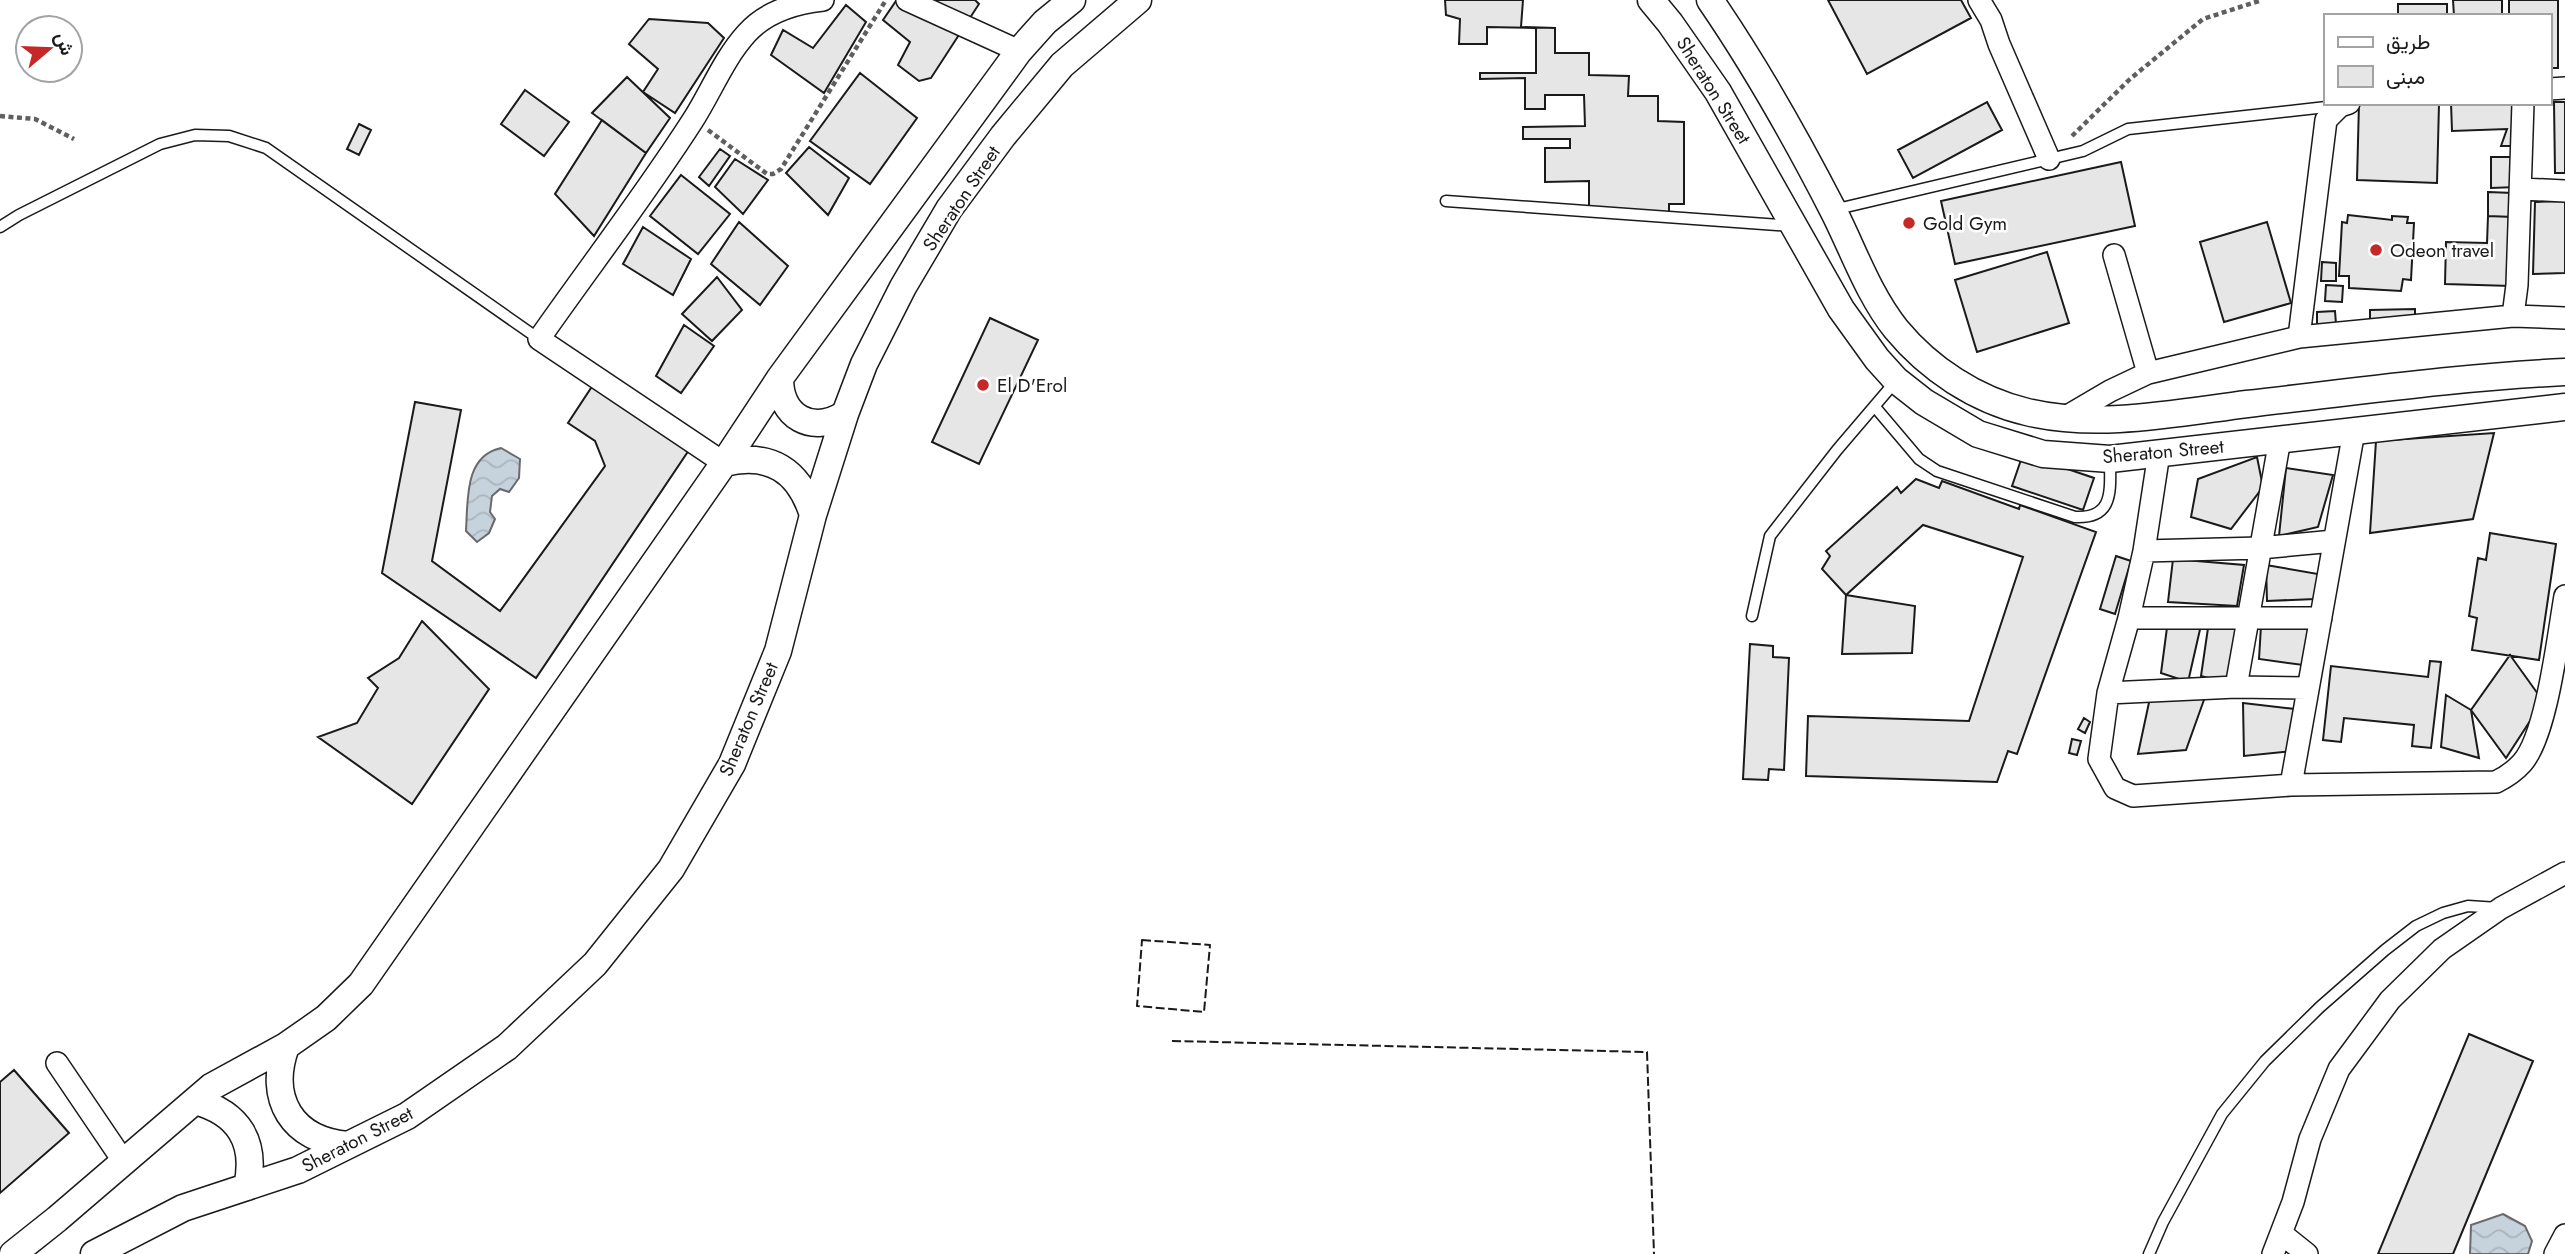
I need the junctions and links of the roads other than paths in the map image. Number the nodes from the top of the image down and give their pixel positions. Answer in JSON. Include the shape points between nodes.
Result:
{"nodes":[{"id":1,"x":823,"y":0,"type":"edge"},
{"id":2,"x":907,"y":0,"type":"edge"},
{"id":3,"x":1072,"y":0,"type":"edge"},
{"id":4,"x":1138,"y":0,"type":"edge"},
{"id":5,"x":1651,"y":0,"type":"edge"},
{"id":6,"x":1979,"y":0,"type":"edge"},
{"id":7,"x":1712,"y":1,"type":"edge"},
{"id":8,"x":1019,"y":51,"type":"junction"},
{"id":9,"x":2335,"y":105,"type":"edge"},
{"id":10,"x":2343,"y":105,"type":"edge"},
{"id":11,"x":2523,"y":105,"type":"edge"},
{"id":12,"x":2049,"y":159,"type":"junction"},
{"id":13,"x":2522,"y":189,"type":"junction"},
{"id":14,"x":2565,"y":191,"type":"edge"},
{"id":15,"x":1446,"y":201,"type":"dead end"},
{"id":16,"x":1833,"y":210,"type":"junction"},
{"id":17,"x":1794,"y":226,"type":"junction"},
{"id":18,"x":0,"y":227,"type":"edge"},
{"id":19,"x":2114,"y":255,"type":"dead end"},
{"id":20,"x":2513,"y":316,"type":"junction"},
{"id":21,"x":2565,"y":318,"type":"edge"},
{"id":22,"x":2299,"y":337,"type":"junction"},
{"id":23,"x":539,"y":339,"type":"junction"},
{"id":24,"x":2565,"y":372,"type":"edge"},
{"id":25,"x":2148,"y":373,"type":"junction"},
{"id":26,"x":779,"y":378,"type":"junction"},
{"id":27,"x":1896,"y":380,"type":"junction"},
{"id":28,"x":1875,"y":407,"type":"junction"},
{"id":29,"x":2565,"y":407,"type":"edge"},
{"id":30,"x":845,"y":414,"type":"junction"},
{"id":31,"x":2064,"y":418,"type":"junction"},
{"id":32,"x":2354,"y":431,"type":"junction"},
{"id":33,"x":2280,"y":439,"type":"junction"},
{"id":34,"x":2159,"y":453,"type":"junction"},
{"id":35,"x":2110,"y":459,"type":"junction"},
{"id":36,"x":724,"y":463,"type":"junction"},
{"id":37,"x":813,"y":515,"type":"junction"},
{"id":38,"x":2334,"y":541,"type":"junction"},
{"id":39,"x":2260,"y":548,"type":"junction"},
{"id":40,"x":2144,"y":551,"type":"junction"},
{"id":41,"x":2565,"y":596,"type":"edge"},
{"id":42,"x":1752,"y":616,"type":"dead end"},
{"id":43,"x":2248,"y":617,"type":"junction"},
{"id":44,"x":2129,"y":618,"type":"junction"},
{"id":45,"x":2321,"y":618,"type":"junction"},
{"id":46,"x":2236,"y":687,"type":"junction"},
{"id":47,"x":2307,"y":688,"type":"junction"},
{"id":48,"x":2108,"y":693,"type":"junction"},
{"id":49,"x":2291,"y":785,"type":"junction"},
{"id":50,"x":2565,"y":873,"type":"edge"},
{"id":51,"x":2501,"y":908,"type":"junction"},
{"id":52,"x":286,"y":1046,"type":"junction"},
{"id":53,"x":57,"y":1063,"type":"dead end"},
{"id":54,"x":195,"y":1101,"type":"junction"},
{"id":55,"x":348,"y":1145,"type":"junction"},
{"id":56,"x":124,"y":1161,"type":"junction"},
{"id":57,"x":247,"y":1187,"type":"junction"},
{"id":58,"x":2282,"y":1234,"type":"junction"},
{"id":59,"x":2565,"y":1235,"type":"edge"},
{"id":60,"x":13,"y":1254,"type":"edge"},
{"id":61,"x":94,"y":1254,"type":"edge"},
{"id":62,"x":2149,"y":1254,"type":"edge"},
{"id":63,"x":2273,"y":1254,"type":"edge"},
{"id":64,"x":2307,"y":1254,"type":"edge"},
{"id":65,"x":2555,"y":1254,"type":"edge"}],
"edges":[{"from":1,"to":23,"type":"street","via":[[769,14],[746,34],[693,119]]},
{"from":2,"to":8,"type":"street"},
{"from":3,"to":8,"type":"street","name":"Sheraton Street"},
{"from":4,"to":30,"type":"street","name":"Sheraton Street","via":[[1062,65],[949,209],[864,364]]},
{"from":5,"to":17,"type":"street","name":"Sheraton Street","via":[[1718,92]]},
{"from":6,"to":12,"type":"street"},
{"from":7,"to":16,"type":"street","name":"Sheraton Street"},
{"from":8,"to":26,"type":"street","name":"Sheraton Street"},
{"from":9,"to":12,"type":"lane","via":[[2128,129],[2083,151]]},
{"from":10,"to":22,"type":"street","via":[[2326,120]]},
{"from":11,"to":13,"type":"street"},
{"from":12,"to":16,"type":"lane"},
{"from":13,"to":14,"type":"street"},
{"from":13,"to":20,"type":"street"},
{"from":15,"to":17,"type":"lane"},
{"from":16,"to":31,"type":"street","name":"Sheraton Street","via":[[1874,296],[1923,357],[1954,381],[1989,399],[2025,412]]},
{"from":17,"to":27,"type":"street","name":"Sheraton Street","via":[[1841,309]]},
{"from":18,"to":23,"type":"lane","via":[[160,144],[195,135],[229,136],[266,148]]},
{"from":19,"to":25,"type":"street"},
{"from":20,"to":21,"type":"street"},
{"from":20,"to":22,"type":"street"},
{"from":22,"to":25,"type":"street"},
{"from":23,"to":36,"type":"street"},
{"from":24,"to":31,"type":"street","name":"Sheraton Street","via":[[2499,375],[2166,414]]},
{"from":25,"to":31,"type":"street"},
{"from":26,"to":30,"type":"street","via":[[783,401],[800,419],[823,424]]},
{"from":26,"to":36,"type":"street","name":"Sheraton Street"},
{"from":27,"to":28,"type":"lane"},
{"from":27,"to":35,"type":"street","name":"Sheraton Street","via":[[1978,434],[2043,454]]},
{"from":28,"to":35,"type":"lane","via":[[1919,459],[1937,471],[2075,517],[2090,518],[2106,506]]},
{"from":28,"to":42,"type":"lane","via":[[1770,536]]},
{"from":29,"to":32,"type":"street","name":"Sheraton Street"},
{"from":30,"to":37,"type":"street","name":"Sheraton Street"},
{"from":32,"to":33,"type":"street","name":"Sheraton Street"},
{"from":32,"to":38,"type":"street"},
{"from":33,"to":34,"type":"street","name":"Sheraton Street"},
{"from":33,"to":39,"type":"street"},
{"from":34,"to":35,"type":"street","name":"Sheraton Street"},
{"from":34,"to":40,"type":"street"},
{"from":36,"to":37,"type":"street","via":[[753,459],[781,467],[797,480]]},
{"from":36,"to":52,"type":"street","name":"Sheraton Street","via":[[361,984],[326,1018]]},
{"from":37,"to":55,"type":"street","name":"Sheraton Street","via":[[778,651],[732,764],[671,869],[595,964],[507,1047],[407,1116]]},
{"from":38,"to":39,"type":"street"},
{"from":38,"to":45,"type":"street"},
{"from":39,"to":40,"type":"street"},
{"from":39,"to":43,"type":"street"},
{"from":40,"to":44,"type":"street"},
{"from":41,"to":49,"type":"street","via":[[2547,700],[2528,754],[2511,775],[2496,782]]},
{"from":43,"to":44,"type":"street"},
{"from":43,"to":45,"type":"street"},
{"from":43,"to":46,"type":"street"},
{"from":44,"to":48,"type":"street"},
{"from":45,"to":47,"type":"street"},
{"from":46,"to":47,"type":"street"},
{"from":46,"to":48,"type":"street"},
{"from":47,"to":49,"type":"street"},
{"from":48,"to":49,"type":"street","via":[[2099,759],[2115,788],[2133,796]]},
{"from":50,"to":51,"type":"street"},
{"from":51,"to":58,"type":"street","via":[[2442,950],[2389,1000],[2339,1069],[2310,1139]]},
{"from":51,"to":62,"type":"lane","via":[[2468,906],[2416,926],[2320,1007],[2265,1061],[2222,1114]]},
{"from":52,"to":54,"type":"street","name":"Sheraton Street","via":[[238,1070]]},
{"from":52,"to":55,"type":"street","via":[[278,1086],[284,1105],[310,1135]]},
{"from":53,"to":56,"type":"street"},
{"from":54,"to":56,"type":"street","name":"Sheraton Street"},
{"from":54,"to":57,"type":"street","via":[[230,1116],[242,1131],[251,1168]]},
{"from":55,"to":57,"type":"street","name":"Sheraton Street","via":[[298,1170]]},
{"from":56,"to":60,"type":"street","name":"Sheraton Street"},
{"from":57,"to":61,"type":"street","name":"Sheraton Street","via":[[183,1208]]},
{"from":58,"to":63,"type":"street"},
{"from":58,"to":64,"type":"street"},
{"from":59,"to":65,"type":"street"}]}
